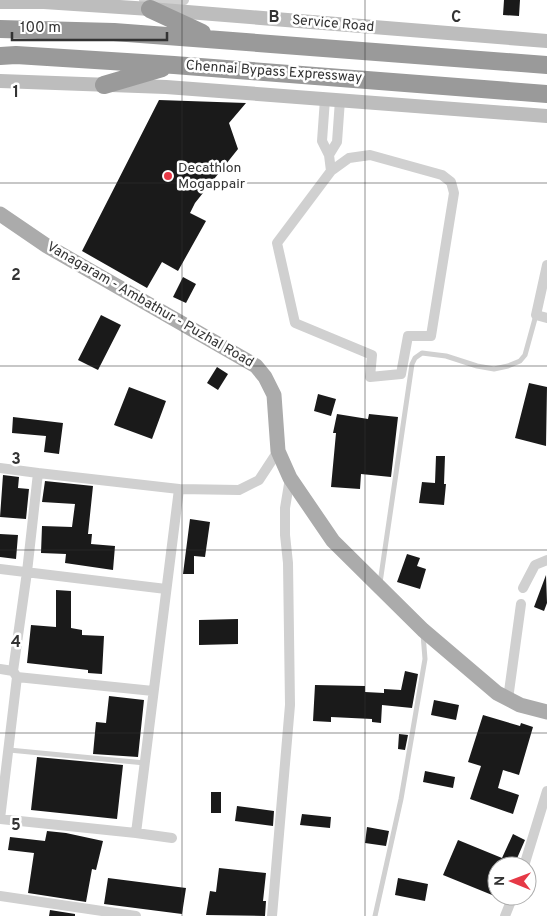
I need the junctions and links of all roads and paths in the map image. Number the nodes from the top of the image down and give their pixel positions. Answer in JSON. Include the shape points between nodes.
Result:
{"nodes":[{"id":1,"x":184,"y":0,"type":"edge"},
{"id":2,"x":21,"y":1,"type":"edge"},
{"id":3,"x":0,"y":2,"type":"edge"},
{"id":4,"x":156,"y":3,"type":"edge"},
{"id":5,"x":0,"y":29,"type":"edge"},
{"id":6,"x":212,"y":38,"type":"junction"},
{"id":7,"x":547,"y":41,"type":"edge"},
{"id":8,"x":0,"y":56,"type":"edge"},
{"id":9,"x":174,"y":64,"type":"junction"},
{"id":10,"x":547,"y":65,"type":"edge"},
{"id":11,"x":0,"y":81,"type":"edge"},
{"id":12,"x":104,"y":85,"type":"junction"},
{"id":13,"x":547,"y":94,"type":"edge"},
{"id":14,"x":325,"y":98,"type":"junction"},
{"id":15,"x":340,"y":100,"type":"junction"},
{"id":16,"x":547,"y":116,"type":"edge"},
{"id":17,"x":329,"y":154,"type":"junction"},
{"id":18,"x":331,"y":172,"type":"junction"},
{"id":19,"x":0,"y":214,"type":"edge"},
{"id":20,"x":547,"y":265,"type":"edge"},
{"id":21,"x":545,"y":284,"type":"edge"},
{"id":22,"x":536,"y":315,"type":"junction"},
{"id":23,"x":547,"y":318,"type":"edge"},
{"id":24,"x":278,"y":451,"type":"junction"},
{"id":25,"x":0,"y":468,"type":"edge"},
{"id":26,"x":38,"y":473,"type":"junction"},
{"id":27,"x":290,"y":478,"type":"junction"},
{"id":28,"x":179,"y":490,"type":"junction"},
{"id":29,"x":547,"y":560,"type":"edge"},
{"id":30,"x":0,"y":569,"type":"edge"},
{"id":31,"x":27,"y":572,"type":"junction"},
{"id":32,"x":379,"y":586,"type":"junction"},
{"id":33,"x":523,"y":588,"type":"dead end"},
{"id":34,"x":166,"y":589,"type":"junction"},
{"id":35,"x":521,"y":604,"type":"dead end"},
{"id":36,"x":422,"y":630,"type":"junction"},
{"id":37,"x":0,"y":669,"type":"edge"},
{"id":38,"x":15,"y":674,"type":"junction"},
{"id":39,"x":153,"y":691,"type":"junction"},
{"id":40,"x":508,"y":699,"type":"junction"},
{"id":41,"x":547,"y":712,"type":"edge"},
{"id":42,"x":8,"y":750,"type":"junction"},
{"id":43,"x":145,"y":763,"type":"junction"},
{"id":44,"x":547,"y":791,"type":"edge"},
{"id":45,"x":0,"y":820,"type":"edge"},
{"id":46,"x":136,"y":833,"type":"junction"},
{"id":47,"x":172,"y":838,"type":"dead end"},
{"id":48,"x":527,"y":856,"type":"edge"},
{"id":49,"x":0,"y":896,"type":"edge"},
{"id":50,"x":136,"y":916,"type":"edge"},
{"id":51,"x":272,"y":916,"type":"edge"},
{"id":52,"x":375,"y":916,"type":"edge"}],
"edges":[{"from":1,"to":4,"type":"street"},
{"from":2,"to":3,"type":"street","name":"Service Road"},
{"from":2,"to":4,"type":"street","name":"Service Road"},
{"from":4,"to":6,"type":"highway"},
{"from":4,"to":7,"type":"street","name":"Service Road"},
{"from":5,"to":6,"type":"highway","name":"Chennai Bypass Expressway"},
{"from":6,"to":10,"type":"highway","name":"Chennai Bypass Expressway"},
{"from":8,"to":9,"type":"highway","name":"Chennai Bypass Expressway"},
{"from":9,"to":12,"type":"highway"},
{"from":9,"to":13,"type":"highway","name":"Chennai Bypass Expressway"},
{"from":11,"to":12,"type":"street"},
{"from":12,"to":14,"type":"street"},
{"from":14,"to":15,"type":"street"},
{"from":14,"to":17,"type":"street","via":[[322,141]]},
{"from":15,"to":16,"type":"street"},
{"from":15,"to":17,"type":"street","via":[[337,142]]},
{"from":17,"to":18,"type":"street"},
{"from":18,"to":18,"type":"street","via":[[349,158],[370,155],[442,175],[451,182],[454,193],[432,336],[408,336],[401,374],[370,377],[372,355],[295,323],[277,243]]},
{"from":19,"to":24,"type":"main road","name":"Vanagaram - Ambathur - Puzhal Road","via":[[48,246],[256,366],[274,394]]},
{"from":20,"to":21,"type":"street"},
{"from":21,"to":22,"type":"street"},
{"from":22,"to":23,"type":"street"},
{"from":22,"to":32,"type":"lane","via":[[525,355],[508,366],[494,369],[422,353],[415,358]]},
{"from":24,"to":27,"type":"main road","name":"Vanagaram - Ambathur - Puzhal Road"},
{"from":24,"to":28,"type":"street","via":[[259,480],[239,490]]},
{"from":25,"to":26,"type":"street"},
{"from":26,"to":28,"type":"street"},
{"from":26,"to":31,"type":"street"},
{"from":27,"to":32,"type":"main road","name":"Vanagaram - Ambathur - Puzhal Road","via":[[333,541]]},
{"from":27,"to":51,"type":"street","via":[[285,535],[290,706]]},
{"from":28,"to":34,"type":"street"},
{"from":29,"to":33,"type":"street","via":[[535,565]]},
{"from":30,"to":31,"type":"street"},
{"from":31,"to":34,"type":"street"},
{"from":31,"to":38,"type":"street"},
{"from":32,"to":36,"type":"main road","name":"Vanagaram - Ambathur - Puzhal Road"},
{"from":34,"to":39,"type":"street"},
{"from":35,"to":40,"type":"street"},
{"from":36,"to":40,"type":"main road","name":"Vanagaram - Ambathur - Puzhal Road"},
{"from":36,"to":52,"type":"lane","via":[[425,659],[401,799]]},
{"from":37,"to":38,"type":"street"},
{"from":38,"to":39,"type":"street"},
{"from":38,"to":42,"type":"street"},
{"from":39,"to":43,"type":"street"},
{"from":40,"to":41,"type":"main road","name":"Vanagaram - Ambathur - Puzhal Road"},
{"from":42,"to":43,"type":"lane"},
{"from":42,"to":45,"type":"street"},
{"from":43,"to":46,"type":"street"},
{"from":44,"to":48,"type":"street"},
{"from":45,"to":46,"type":"street"},
{"from":46,"to":47,"type":"street"},
{"from":49,"to":50,"type":"street"}]}
